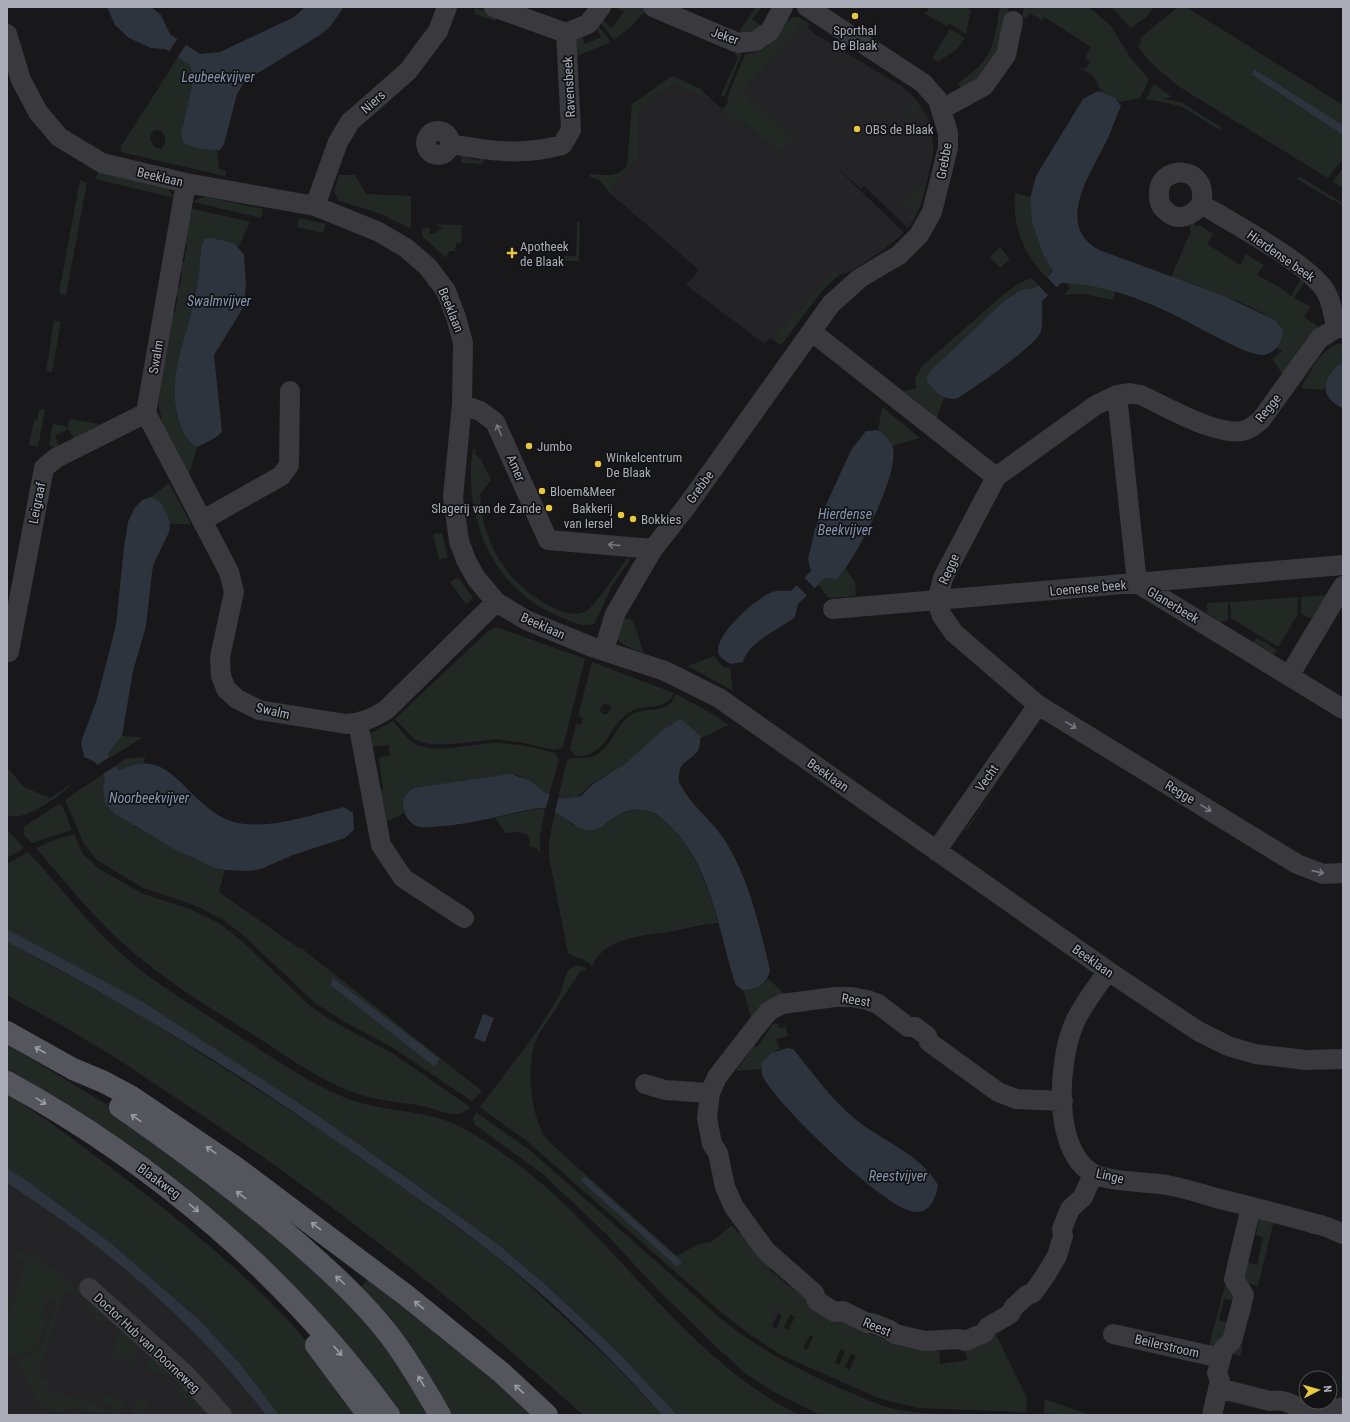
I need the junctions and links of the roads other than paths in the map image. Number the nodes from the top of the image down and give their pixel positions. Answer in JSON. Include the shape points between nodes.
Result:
{"nodes":[{"id":1,"x":447,"y":7,"type":"edge"},
{"id":2,"x":494,"y":7,"type":"edge"},
{"id":3,"x":601,"y":7,"type":"edge"},
{"id":4,"x":653,"y":7,"type":"edge"},
{"id":5,"x":783,"y":7,"type":"edge"},
{"id":6,"x":807,"y":7,"type":"edge"},
{"id":7,"x":1013,"y":21,"type":"dead end"},
{"id":8,"x":566,"y":34,"type":"junction"},
{"id":9,"x":7,"y":38,"type":"edge"},
{"id":10,"x":942,"y":109,"type":"junction"},
{"id":11,"x":450,"y":144,"type":"dead end"},
{"id":12,"x":186,"y":183,"type":"junction"},
{"id":13,"x":1201,"y":204,"type":"dead end"},
{"id":14,"x":315,"y":206,"type":"junction"},
{"id":15,"x":1339,"y":328,"type":"edge"},
{"id":16,"x":812,"y":332,"type":"junction"},
{"id":17,"x":290,"y":391,"type":"dead end"},
{"id":18,"x":1117,"y":395,"type":"junction"},
{"id":19,"x":462,"y":404,"type":"junction"},
{"id":20,"x":146,"y":413,"type":"junction"},
{"id":21,"x":996,"y":477,"type":"junction"},
{"id":22,"x":203,"y":520,"type":"junction"},
{"id":23,"x":653,"y":549,"type":"junction"},
{"id":24,"x":1343,"y":565,"type":"edge"},
{"id":25,"x":1137,"y":583,"type":"junction"},
{"id":26,"x":1343,"y":586,"type":"edge"},
{"id":27,"x":937,"y":601,"type":"junction"},
{"id":28,"x":496,"y":602,"type":"junction"},
{"id":29,"x":833,"y":609,"type":"dead end"},
{"id":30,"x":604,"y":650,"type":"junction"},
{"id":31,"x":9,"y":652,"type":"dead end"},
{"id":32,"x":1289,"y":676,"type":"junction"},
{"id":33,"x":1038,"y":705,"type":"junction"},
{"id":34,"x":1343,"y":709,"type":"edge"},
{"id":35,"x":358,"y":723,"type":"junction"},
{"id":36,"x":936,"y":851,"type":"junction"},
{"id":37,"x":1343,"y":873,"type":"edge"},
{"id":38,"x":464,"y":918,"type":"dead end"},
{"id":39,"x":1108,"y":971,"type":"junction"},
{"id":40,"x":7,"y":1032,"type":"edge"},
{"id":41,"x":1343,"y":1059,"type":"edge"},
{"id":42,"x":73,"y":1069,"type":"junction"},
{"id":43,"x":7,"y":1082,"type":"edge"},
{"id":44,"x":645,"y":1084,"type":"dead end"},
{"id":45,"x":710,"y":1093,"type":"junction"},
{"id":46,"x":1063,"y":1101,"type":"junction"},
{"id":47,"x":1093,"y":1174,"type":"junction"},
{"id":48,"x":1251,"y":1206,"type":"junction"},
{"id":49,"x":1343,"y":1234,"type":"edge"},
{"id":50,"x":89,"y":1288,"type":"dead end"},
{"id":51,"x":294,"y":1301,"type":"junction"},
{"id":52,"x":1113,"y":1334,"type":"dead end"},
{"id":53,"x":1221,"y":1358,"type":"junction"},
{"id":54,"x":1218,"y":1388,"type":"junction"},
{"id":55,"x":1343,"y":1407,"type":"edge"},
{"id":56,"x":222,"y":1415,"type":"edge"},
{"id":57,"x":368,"y":1415,"type":"edge"},
{"id":58,"x":389,"y":1415,"type":"edge"},
{"id":59,"x":440,"y":1415,"type":"edge"},
{"id":60,"x":547,"y":1415,"type":"edge"},
{"id":61,"x":1212,"y":1415,"type":"edge"},
{"id":62,"x":1316,"y":1415,"type":"edge"},
{"id":63,"x":1320,"y":1415,"type":"edge"}],
"edges":[{"from":1,"to":14,"type":"street","name":"Niers","via":[[438,31],[408,71],[350,122],[338,142]]},
{"from":2,"to":8,"type":"street"},
{"from":3,"to":8,"type":"street","via":[[588,24]]},
{"from":4,"to":5,"type":"street","name":"Jeker","via":[[738,43],[756,41],[770,30]]},
{"from":6,"to":10,"type":"street","name":"Grebbe","via":[[922,83],[938,100]]},
{"from":7,"to":10,"type":"street","via":[[1006,55],[984,86]]},
{"from":8,"to":11,"type":"street","name":"Ravensbeek","via":[[571,130],[562,145],[540,151],[514,152]]},
{"from":9,"to":12,"type":"street","name":"Beeklaan","via":[[21,80],[38,112],[58,137],[103,164]]},
{"from":10,"to":16,"type":"street","name":"Grebbe","via":[[948,133],[948,148],[932,212],[919,235],[899,255],[860,278],[831,304]]},
{"from":12,"to":14,"type":"street","name":"Beeklaan"},
{"from":12,"to":20,"type":"street","name":"Swalm"},
{"from":13,"to":15,"type":"street","name":"Hierdense beek","via":[[1311,275],[1326,292]]},
{"from":14,"to":19,"type":"street","name":"Beeklaan","via":[[379,232],[406,248],[433,273],[446,291],[463,343]]},
{"from":15,"to":18,"type":"street","name":"Regge","via":[[1319,339],[1261,420],[1248,430],[1215,430],[1141,395]]},
{"from":16,"to":21,"type":"street"},
{"from":16,"to":23,"type":"street","name":"Grebbe"},
{"from":17,"to":22,"type":"street","via":[[289,465],[281,476]]},
{"from":18,"to":21,"type":"street","name":"Regge","via":[[1096,405]]},
{"from":18,"to":25,"type":"street","name":"Glanerbeek"},
{"from":23,"to":19,"type":"street","name":"Amer","one_way":true,"via":[[548,540],[495,422],[480,411]]},
{"from":19,"to":28,"type":"street","name":"Beeklaan","via":[[453,497],[455,519],[466,560],[476,578]]},
{"from":20,"to":22,"type":"street","name":"Swalm"},
{"from":20,"to":31,"type":"street","name":"Leigraaf","via":[[56,458],[44,468]]},
{"from":21,"to":27,"type":"street","name":"Regge","via":[[943,578]]},
{"from":22,"to":35,"type":"street","name":"Swalm","via":[[230,572],[234,592],[220,657],[221,676],[226,689],[237,699],[260,710],[346,724]]},
{"from":23,"to":30,"type":"street","name":"Grebbe","via":[[615,614]]},
{"from":24,"to":25,"type":"street","name":"Loenense beek"},
{"from":25,"to":27,"type":"street","name":"Loenense beek"},
{"from":25,"to":32,"type":"street","name":"Glanerbeek"},
{"from":26,"to":32,"type":"street"},
{"from":27,"to":29,"type":"street","name":"Loenense beek"},
{"from":27,"to":33,"type":"street","name":"Regge","via":[[942,616],[954,634]]},
{"from":28,"to":30,"type":"street","name":"Beeklaan","via":[[526,620]]},
{"from":28,"to":35,"type":"street","name":"Swalm","via":[[386,710]]},
{"from":30,"to":36,"type":"street","name":"Beeklaan","via":[[665,671],[720,698]]},
{"from":32,"to":34,"type":"street","name":"Glanerbeek"},
{"from":33,"to":36,"type":"street","name":"Vecht"},
{"from":33,"to":37,"type":"street","name":"Regge","one_way":true,"via":[[1297,864],[1317,872]]},
{"from":35,"to":38,"type":"street","via":[[381,845],[403,878]]},
{"from":36,"to":39,"type":"street","name":"Beeklaan"},
{"from":39,"to":41,"type":"street","name":"Beeklaan","via":[[1198,1031],[1228,1046],[1283,1058]]},
{"from":39,"to":46,"type":"street","name":"Linge","via":[[1087,1000],[1074,1024],[1063,1070]]},
{"from":42,"to":40,"type":"main road","one_way":true},
{"from":59,"to":42,"type":"main road","one_way":true,"via":[[419,1377],[389,1335],[344,1284],[226,1182],[112,1102]]},
{"from":60,"to":42,"type":"main road","one_way":true,"via":[[502,1374],[407,1296],[234,1166],[132,1097]]},
{"from":43,"to":51,"type":"main road","name":"Blaakweg","one_way":true,"via":[[85,1129],[184,1199],[254,1261]]},
{"from":44,"to":45,"type":"street","via":[[665,1090]]},
{"from":45,"to":46,"type":"street","name":"Reest","via":[[717,1077],[774,1007],[799,1001],[852,997],[878,1004],[908,1027],[915,1027],[927,1036],[929,1042],[998,1092],[1016,1099]]},
{"from":45,"to":47,"type":"street","name":"Reest","via":[[707,1118],[712,1144],[718,1153],[726,1187],[738,1215],[757,1240],[785,1269],[814,1293],[817,1301],[835,1312],[843,1311],[895,1334],[925,1341],[965,1341],[984,1333],[988,1327],[1010,1314],[1027,1295],[1033,1293],[1057,1256],[1063,1236],[1062,1229],[1070,1209],[1083,1197]]},
{"from":46,"to":47,"type":"street","name":"Linge","via":[[1064,1127],[1069,1147],[1074,1156]]},
{"from":47,"to":48,"type":"street","name":"Linge","via":[[1167,1185]]},
{"from":48,"to":49,"type":"street","name":"Linge","via":[[1328,1227]]},
{"from":48,"to":53,"type":"street","via":[[1234,1279],[1244,1295],[1232,1341],[1224,1348]]},
{"from":50,"to":56,"type":"street","name":"Doctor Hub van Doorneweg","via":[[186,1375]]},
{"from":51,"to":57,"type":"main road","via":[[317,1346]]},
{"from":51,"to":58,"type":"main road","one_way":true,"via":[[360,1376]]},
{"from":52,"to":53,"type":"street","name":"Beilerstroom"},
{"from":53,"to":54,"type":"street","via":[[1217,1373],[1220,1381]]},
{"from":54,"to":61,"type":"street"},
{"from":54,"to":62,"type":"street","via":[[1270,1401],[1279,1400],[1294,1404],[1306,1413]]},
{"from":55,"to":63,"type":"street"}]}
